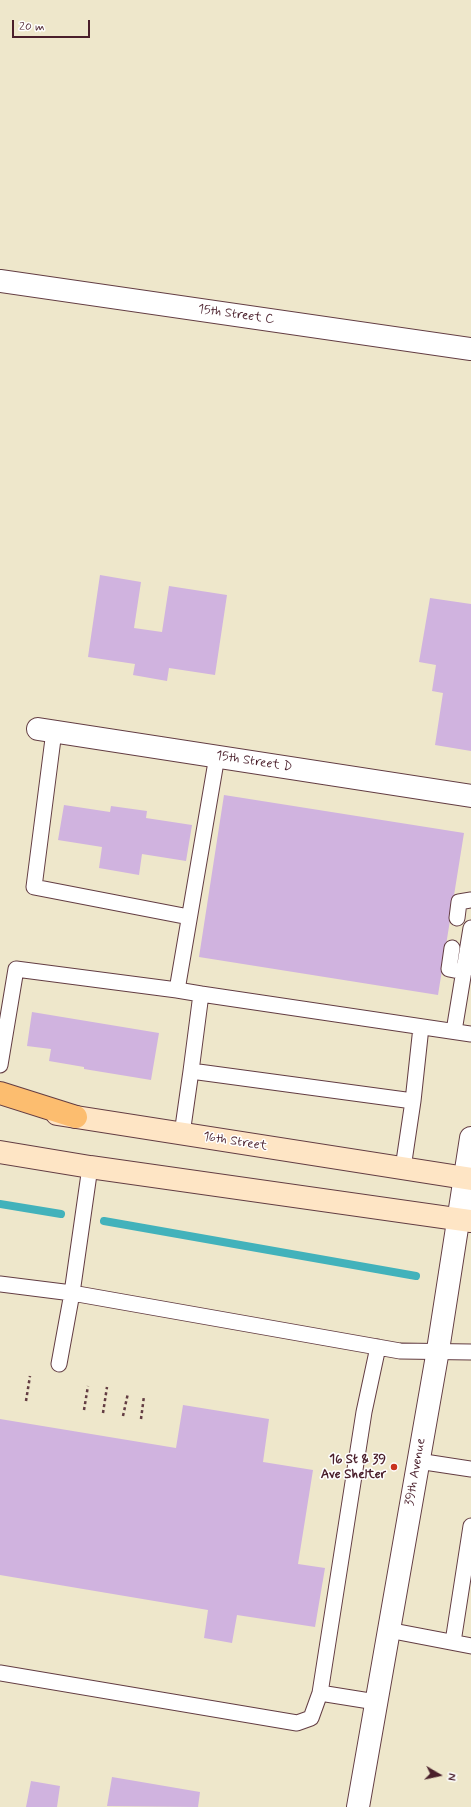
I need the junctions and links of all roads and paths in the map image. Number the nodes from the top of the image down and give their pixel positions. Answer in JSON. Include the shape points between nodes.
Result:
{"nodes":[{"id":1,"x":0,"y":281,"type":"edge"},
{"id":2,"x":471,"y":349,"type":"edge"},
{"id":3,"x":46,"y":730,"type":"joint"},
{"id":4,"x":217,"y":756,"type":"junction"},
{"id":5,"x":471,"y":796,"type":"edge"},
{"id":6,"x":471,"y":900,"type":"edge"},
{"id":7,"x":189,"y":917,"type":"junction"},
{"id":8,"x":457,"y":918,"type":"dead end"},
{"id":9,"x":471,"y":928,"type":"edge"},
{"id":10,"x":452,"y":948,"type":"dead end"},
{"id":11,"x":464,"y":972,"type":"junction"},
{"id":12,"x":177,"y":990,"type":"junction"},
{"id":13,"x":201,"y":994,"type":"junction"},
{"id":14,"x":422,"y":1027,"type":"junction"},
{"id":15,"x":454,"y":1031,"type":"junction"},
{"id":16,"x":471,"y":1034,"type":"edge"},
{"id":17,"x":0,"y":1066,"type":"edge"},
{"id":18,"x":191,"y":1071,"type":"junction"},
{"id":19,"x":0,"y":1093,"type":"edge"},
{"id":20,"x":413,"y":1100,"type":"junction"},
{"id":21,"x":0,"y":1104,"type":"edge"},
{"id":22,"x":76,"y":1117,"type":"junction"},
{"id":23,"x":182,"y":1134,"type":"junction"},
{"id":24,"x":471,"y":1138,"type":"edge"},
{"id":25,"x":0,"y":1152,"type":"edge"},
{"id":26,"x":90,"y":1167,"type":"junction"},
{"id":27,"x":403,"y":1168,"type":"junction"},
{"id":28,"x":468,"y":1179,"type":"edge"},
{"id":29,"x":465,"y":1221,"type":"edge"},
{"id":30,"x":0,"y":1284,"type":"edge"},
{"id":31,"x":72,"y":1293,"type":"junction"},
{"id":32,"x":378,"y":1347,"type":"junction"},
{"id":33,"x":438,"y":1350,"type":"junction"},
{"id":34,"x":471,"y":1352,"type":"edge"},
{"id":35,"x":59,"y":1364,"type":"dead end"},
{"id":36,"x":30,"y":1376,"type":"dead end"},
{"id":37,"x":88,"y":1386,"type":"dead end"},
{"id":38,"x":108,"y":1387,"type":"dead end"},
{"id":39,"x":128,"y":1393,"type":"dead end"},
{"id":40,"x":144,"y":1396,"type":"dead end"},
{"id":41,"x":26,"y":1401,"type":"dead end"},
{"id":42,"x":84,"y":1410,"type":"dead end"},
{"id":43,"x":103,"y":1413,"type":"dead end"},
{"id":44,"x":123,"y":1416,"type":"dead end"},
{"id":45,"x":141,"y":1419,"type":"dead end"},
{"id":46,"x":418,"y":1460,"type":"junction"},
{"id":47,"x":471,"y":1469,"type":"edge"},
{"id":48,"x":471,"y":1526,"type":"edge"},
{"id":49,"x":388,"y":1630,"type":"junction"},
{"id":50,"x":453,"y":1642,"type":"junction"},
{"id":51,"x":471,"y":1646,"type":"edge"},
{"id":52,"x":0,"y":1673,"type":"edge"},
{"id":53,"x":320,"y":1693,"type":"junction"},
{"id":54,"x":376,"y":1702,"type":"junction"},
{"id":55,"x":358,"y":1807,"type":"edge"}],
"edges":[{"from":1,"to":2,"type":"street","name":"15th Street C"},
{"from":3,"to":4,"type":"street","name":"15th Street D"},
{"from":3,"to":7,"type":"lane","via":[[34,887]]},
{"from":4,"to":5,"type":"street","name":"15th Street D"},
{"from":4,"to":7,"type":"lane"},
{"from":6,"to":8,"type":"lane","via":[[459,902]]},
{"from":7,"to":12,"type":"lane"},
{"from":9,"to":11,"type":"lane"},
{"from":10,"to":11,"type":"lane","via":[[449,969]]},
{"from":11,"to":15,"type":"lane"},
{"from":12,"to":13,"type":"lane"},
{"from":12,"to":17,"type":"lane","via":[[16,969]]},
{"from":13,"to":14,"type":"lane"},
{"from":13,"to":18,"type":"lane"},
{"from":14,"to":15,"type":"lane"},
{"from":14,"to":20,"type":"lane"},
{"from":15,"to":16,"type":"lane"},
{"from":18,"to":20,"type":"lane"},
{"from":18,"to":23,"type":"lane"},
{"from":19,"to":22,"type":"highway"},
{"from":20,"to":27,"type":"lane"},
{"from":21,"to":22,"type":"main road","name":"16th Street"},
{"from":22,"to":23,"type":"main road","name":"16th Street"},
{"from":23,"to":27,"type":"main road","name":"16th Street"},
{"from":24,"to":28,"type":"street","name":"39th Avenue"},
{"from":25,"to":26,"type":"main road"},
{"from":26,"to":29,"type":"main road"},
{"from":26,"to":31,"type":"lane"},
{"from":27,"to":28,"type":"main road","name":"16th Street"},
{"from":28,"to":29,"type":"street","name":"39th Avenue"},
{"from":29,"to":33,"type":"street","name":"39th Avenue"},
{"from":30,"to":31,"type":"lane"},
{"from":31,"to":32,"type":"lane"},
{"from":31,"to":35,"type":"lane"},
{"from":32,"to":33,"type":"lane","via":[[400,1351]]},
{"from":32,"to":53,"type":"lane","via":[[364,1412]]},
{"from":33,"to":34,"type":"lane"},
{"from":33,"to":46,"type":"street","name":"39th Avenue"},
{"from":36,"to":41,"type":"path"},
{"from":37,"to":42,"type":"path"},
{"from":38,"to":43,"type":"path"},
{"from":39,"to":44,"type":"path"},
{"from":40,"to":45,"type":"path"},
{"from":46,"to":47,"type":"lane"},
{"from":46,"to":49,"type":"street","name":"39th Avenue"},
{"from":48,"to":50,"type":"lane"},
{"from":49,"to":50,"type":"lane"},
{"from":49,"to":54,"type":"street","name":"39th Avenue"},
{"from":50,"to":51,"type":"lane"},
{"from":52,"to":53,"type":"lane","via":[[297,1723],[311,1718]]},
{"from":53,"to":54,"type":"lane"},
{"from":54,"to":55,"type":"street","name":"39th Avenue"}]}
